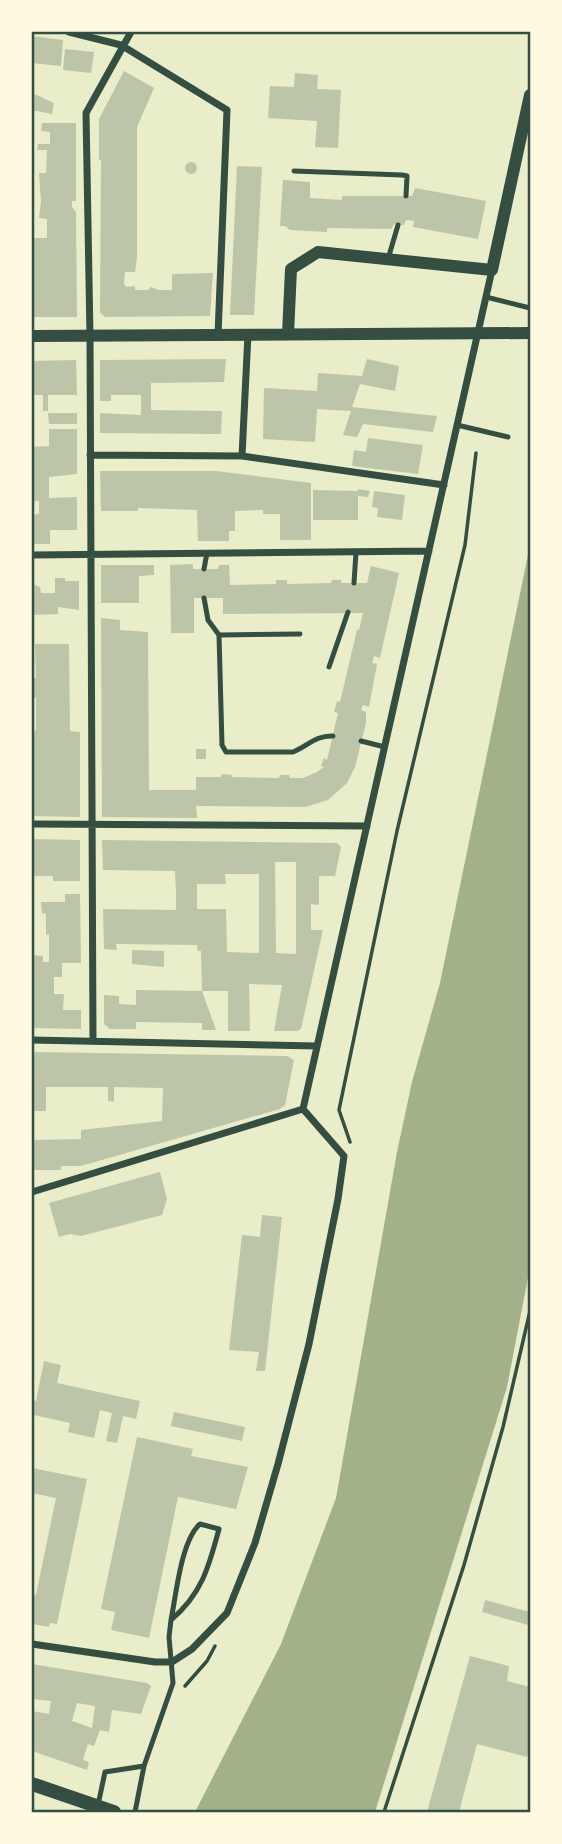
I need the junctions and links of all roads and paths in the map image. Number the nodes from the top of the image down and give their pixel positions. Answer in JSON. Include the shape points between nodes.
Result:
{"nodes":[{"id":1,"x":69,"y":32,"type":"edge"},
{"id":2,"x":131,"y":32,"type":"edge"},
{"id":3,"x":121,"y":45,"type":"junction"},
{"id":4,"x":530,"y":95,"type":"edge"},
{"id":5,"x":294,"y":171,"type":"dead end"},
{"id":6,"x":406,"y":196,"type":"dead end"},
{"id":7,"x":398,"y":225,"type":"dead end"},
{"id":8,"x":388,"y":259,"type":"junction"},
{"id":9,"x":492,"y":270,"type":"junction"},
{"id":10,"x":486,"y":297,"type":"junction"},
{"id":11,"x":530,"y":308,"type":"edge"},
{"id":12,"x":530,"y":332,"type":"edge"},
{"id":13,"x":248,"y":334,"type":"junction"},
{"id":14,"x":288,"y":334,"type":"junction"},
{"id":15,"x":218,"y":335,"type":"junction"},
{"id":16,"x":32,"y":336,"type":"edge"},
{"id":17,"x":90,"y":336,"type":"junction"},
{"id":18,"x":457,"y":425,"type":"junction"},
{"id":19,"x":508,"y":437,"type":"dead end"},
{"id":20,"x":477,"y":453,"type":"dead end"},
{"id":21,"x":90,"y":455,"type":"junction"},
{"id":22,"x":242,"y":456,"type":"junction"},
{"id":23,"x":444,"y":485,"type":"junction"},
{"id":24,"x":429,"y":551,"type":"junction"},
{"id":25,"x":356,"y":552,"type":"junction"},
{"id":26,"x":207,"y":553,"type":"junction"},
{"id":27,"x":91,"y":554,"type":"junction"},
{"id":28,"x":32,"y":555,"type":"edge"},
{"id":29,"x":204,"y":569,"type":"dead end"},
{"id":30,"x":354,"y":583,"type":"dead end"},
{"id":31,"x":204,"y":598,"type":"dead end"},
{"id":32,"x":348,"y":612,"type":"dead end"},
{"id":33,"x":300,"y":634,"type":"dead end"},
{"id":34,"x":219,"y":635,"type":"junction"},
{"id":35,"x":329,"y":667,"type":"dead end"},
{"id":36,"x":333,"y":736,"type":"dead end"},
{"id":37,"x":361,"y":741,"type":"dead end"},
{"id":38,"x":384,"y":747,"type":"junction"},
{"id":39,"x":32,"y":824,"type":"edge"},
{"id":40,"x":92,"y":824,"type":"junction"},
{"id":41,"x":367,"y":826,"type":"junction"},
{"id":42,"x":32,"y":1040,"type":"edge"},
{"id":43,"x":93,"y":1041,"type":"junction"},
{"id":44,"x":317,"y":1046,"type":"junction"},
{"id":45,"x":303,"y":1109,"type":"junction"},
{"id":46,"x":343,"y":1123,"type":"dead end"},
{"id":47,"x":32,"y":1192,"type":"edge"},
{"id":48,"x":530,"y":1311,"type":"edge"},
{"id":49,"x":171,"y":1620,"type":"junction"},
{"id":50,"x":32,"y":1644,"type":"edge"},
{"id":51,"x":172,"y":1662,"type":"junction"},
{"id":52,"x":144,"y":1766,"type":"junction"},
{"id":53,"x":32,"y":1784,"type":"edge"},
{"id":54,"x":96,"y":1812,"type":"edge"},
{"id":55,"x":114,"y":1812,"type":"edge"},
{"id":56,"x":135,"y":1812,"type":"edge"},
{"id":57,"x":384,"y":1812,"type":"edge"}],
"edges":[{"from":1,"to":3,"type":"street"},
{"from":2,"to":3,"type":"street"},
{"from":3,"to":15,"type":"street","via":[[227,110]]},
{"from":3,"to":17,"type":"street","via":[[86,113]]},
{"from":4,"to":9,"type":"street"},
{"from":5,"to":6,"type":"lane","via":[[407,176]]},
{"from":7,"to":8,"type":"lane"},
{"from":8,"to":9,"type":"street"},
{"from":8,"to":14,"type":"street","via":[[318,252],[291,269]]},
{"from":9,"to":10,"type":"street"},
{"from":10,"to":11,"type":"lane"},
{"from":10,"to":18,"type":"street"},
{"from":12,"to":14,"type":"street"},
{"from":13,"to":14,"type":"street"},
{"from":13,"to":15,"type":"street"},
{"from":13,"to":22,"type":"street"},
{"from":15,"to":17,"type":"street"},
{"from":16,"to":17,"type":"street"},
{"from":17,"to":21,"type":"street"},
{"from":18,"to":19,"type":"lane"},
{"from":18,"to":23,"type":"street"},
{"from":20,"to":46,"type":"path","via":[[465,545],[394,845],[339,1110]]},
{"from":21,"to":22,"type":"street"},
{"from":21,"to":27,"type":"street"},
{"from":22,"to":23,"type":"street"},
{"from":23,"to":24,"type":"street"},
{"from":24,"to":25,"type":"street"},
{"from":24,"to":38,"type":"street"},
{"from":25,"to":26,"type":"street"},
{"from":25,"to":30,"type":"lane"},
{"from":26,"to":27,"type":"street"},
{"from":26,"to":29,"type":"lane"},
{"from":27,"to":28,"type":"street"},
{"from":27,"to":40,"type":"street"},
{"from":31,"to":34,"type":"lane","via":[[208,620]]},
{"from":32,"to":35,"type":"lane"},
{"from":33,"to":34,"type":"lane"},
{"from":34,"to":36,"type":"lane","via":[[222,745],[226,752],[293,752],[317,737]]},
{"from":37,"to":38,"type":"lane"},
{"from":38,"to":41,"type":"street"},
{"from":39,"to":40,"type":"street"},
{"from":40,"to":41,"type":"street"},
{"from":40,"to":43,"type":"street"},
{"from":41,"to":44,"type":"street"},
{"from":42,"to":43,"type":"street"},
{"from":43,"to":44,"type":"street"},
{"from":44,"to":45,"type":"street"},
{"from":45,"to":47,"type":"street"},
{"from":45,"to":51,"type":"street","via":[[344,1156],[306,1354],[255,1542],[227,1613],[192,1649]]},
{"from":48,"to":57,"type":"path","via":[[464,1564]]},
{"from":49,"to":49,"type":"lane","via":[[198,1592],[219,1529],[200,1524],[194,1529]]},
{"from":49,"to":51,"type":"lane"},
{"from":50,"to":51,"type":"street"},
{"from":51,"to":52,"type":"lane","via":[[173,1683]]},
{"from":52,"to":54,"type":"lane","via":[[105,1772]]},
{"from":52,"to":56,"type":"lane"},
{"from":53,"to":55,"type":"main road"}]}
